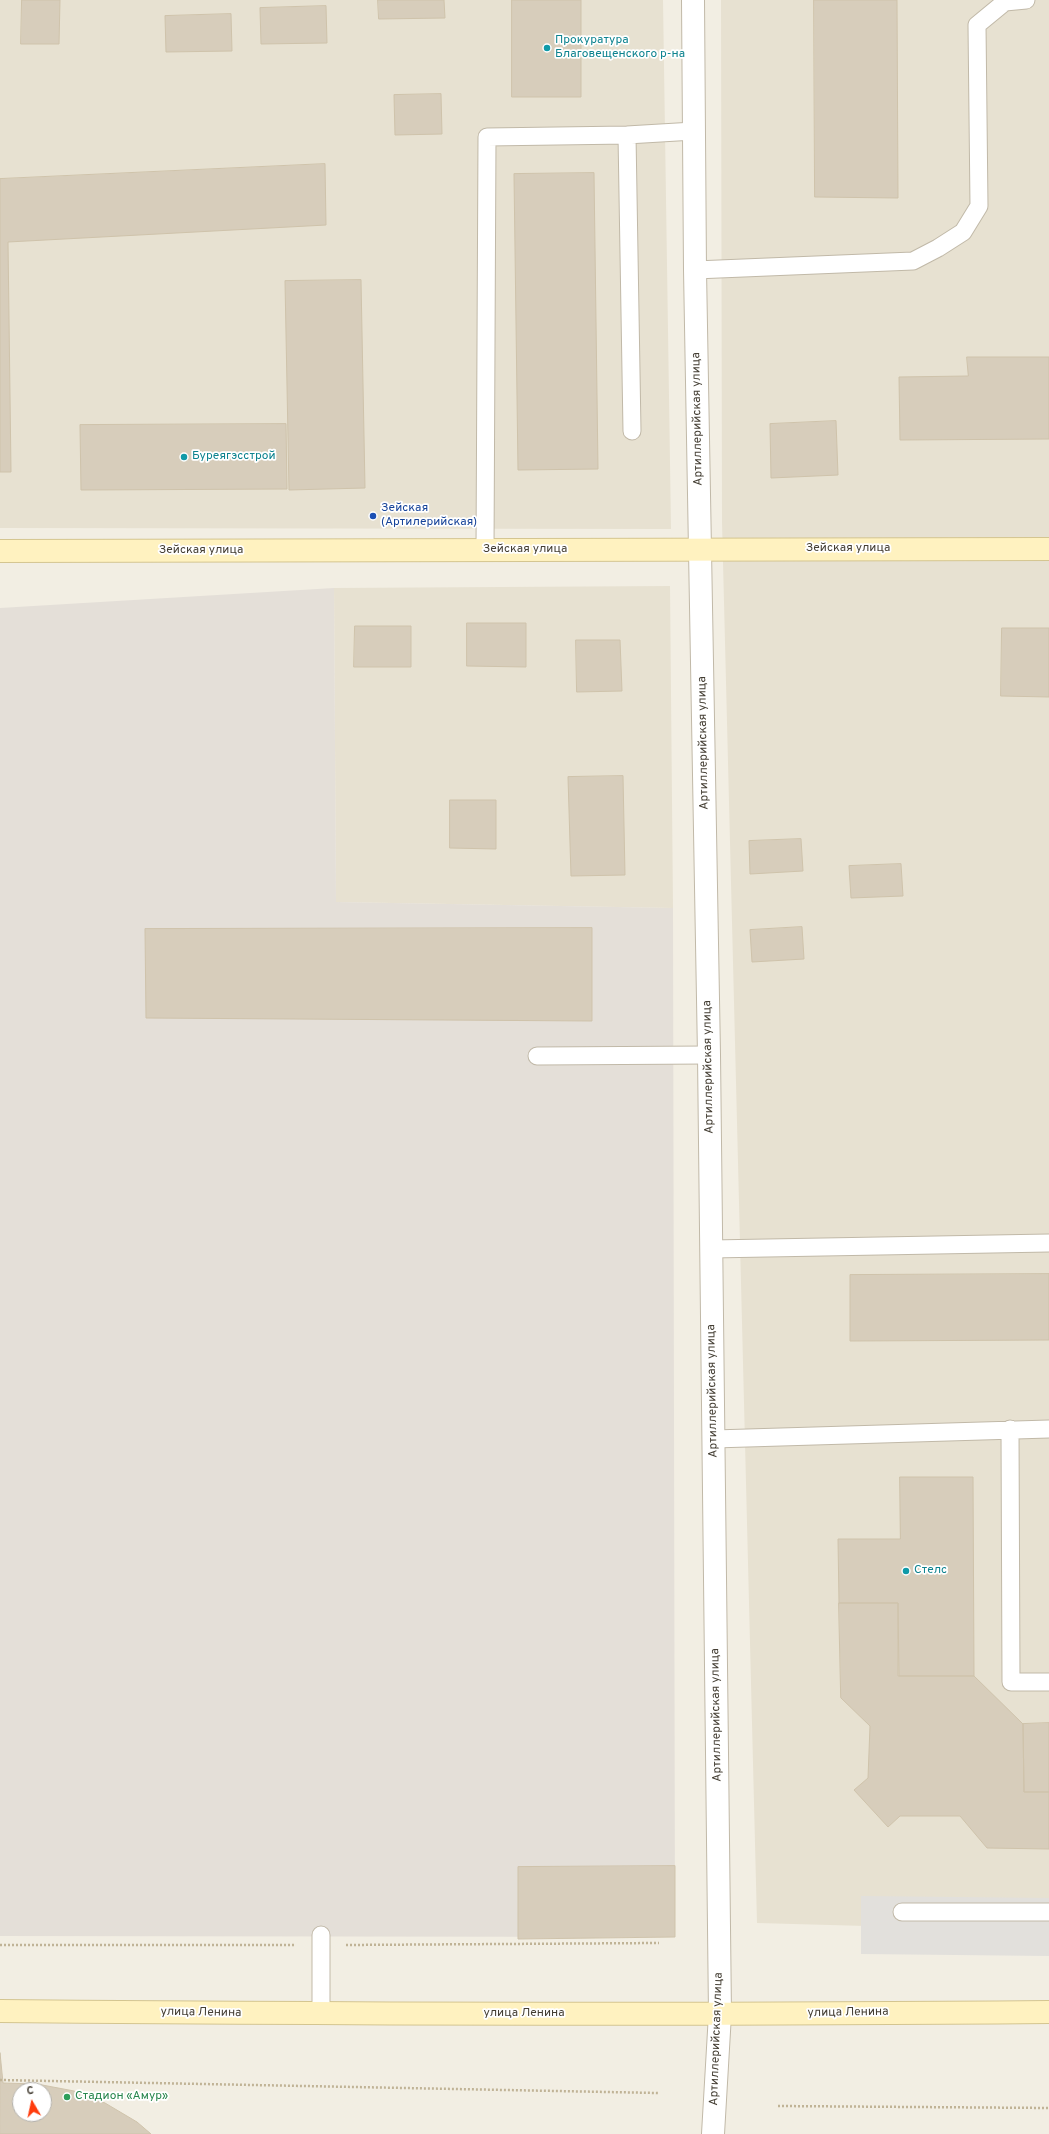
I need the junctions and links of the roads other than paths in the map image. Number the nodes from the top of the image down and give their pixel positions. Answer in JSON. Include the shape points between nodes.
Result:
{"nodes":[{"id":1,"x":693,"y":0,"type":"edge"},
{"id":2,"x":1026,"y":0,"type":"edge"},
{"id":3,"x":694,"y":131,"type":"junction"},
{"id":4,"x":627,"y":135,"type":"junction"},
{"id":5,"x":695,"y":270,"type":"junction"},
{"id":6,"x":632,"y":431,"type":"dead end"},
{"id":7,"x":701,"y":549,"type":"junction"},
{"id":8,"x":1049,"y":549,"type":"edge"},
{"id":9,"x":485,"y":550,"type":"junction"},
{"id":10,"x":0,"y":551,"type":"edge"},
{"id":11,"x":709,"y":1055,"type":"junction"},
{"id":12,"x":537,"y":1056,"type":"dead end"},
{"id":13,"x":1049,"y":1243,"type":"edge"},
{"id":14,"x":712,"y":1250,"type":"junction"},
{"id":15,"x":1010,"y":1429,"type":"junction"},
{"id":16,"x":1049,"y":1429,"type":"edge"},
{"id":17,"x":714,"y":1439,"type":"junction"},
{"id":18,"x":1049,"y":1682,"type":"edge"},
{"id":19,"x":902,"y":1912,"type":"dead end"},
{"id":20,"x":1049,"y":1912,"type":"edge"},
{"id":21,"x":321,"y":1935,"type":"dead end"},
{"id":22,"x":0,"y":2011,"type":"edge"},
{"id":23,"x":1049,"y":2012,"type":"edge"},
{"id":24,"x":321,"y":2014,"type":"junction"},
{"id":25,"x":720,"y":2014,"type":"junction"},
{"id":26,"x":713,"y":2134,"type":"edge"}],
"edges":[{"from":1,"to":3,"type":"street","name":"Артиллерийская улица"},
{"from":2,"to":5,"type":"lane","via":[[1005,2],[977,25],[979,206],[963,232],[913,260]]},
{"from":3,"to":4,"type":"lane"},
{"from":3,"to":5,"type":"street","name":"Артиллерийская улица"},
{"from":4,"to":6,"type":"lane"},
{"from":4,"to":9,"type":"lane","via":[[487,137]]},
{"from":5,"to":7,"type":"street","name":"Артиллерийская улица"},
{"from":7,"to":8,"type":"street","name":"Зейская улица"},
{"from":7,"to":9,"type":"street","name":"Зейская улица"},
{"from":7,"to":11,"type":"street","name":"Артиллерийская улица"},
{"from":9,"to":10,"type":"street","name":"Зейская улица"},
{"from":11,"to":12,"type":"lane"},
{"from":11,"to":14,"type":"street","name":"Артиллерийская улица"},
{"from":13,"to":14,"type":"lane"},
{"from":14,"to":17,"type":"street","name":"Артиллерийская улица"},
{"from":15,"to":16,"type":"lane"},
{"from":15,"to":17,"type":"lane"},
{"from":15,"to":18,"type":"lane","via":[[1011,1682]]},
{"from":17,"to":25,"type":"street","name":"Артиллерийская улица"},
{"from":19,"to":20,"type":"lane"},
{"from":21,"to":24,"type":"lane"},
{"from":22,"to":24,"type":"street","name":"улица Ленина"},
{"from":23,"to":25,"type":"street","name":"улица Ленина"},
{"from":24,"to":25,"type":"street","name":"улица Ленина"},
{"from":25,"to":26,"type":"street","name":"Артиллерийская улица"}]}
